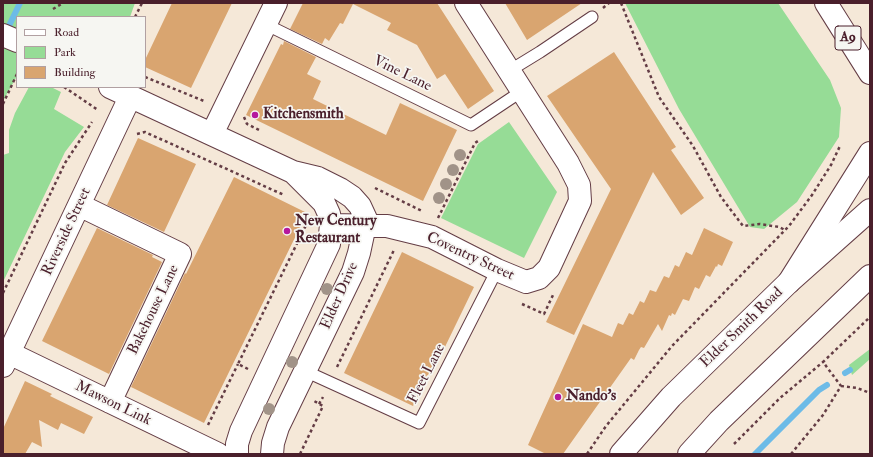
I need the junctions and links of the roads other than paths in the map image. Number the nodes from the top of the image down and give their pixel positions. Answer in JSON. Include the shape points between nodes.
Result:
{"nodes":[{"id":1,"x":276,"y":3,"type":"edge"},
{"id":2,"x":466,"y":3,"type":"edge"},
{"id":3,"x":826,"y":3,"type":"edge"},
{"id":4,"x":592,"y":16,"type":"dead end"},
{"id":5,"x":265,"y":24,"type":"junction"},
{"id":6,"x":3,"y":35,"type":"edge"},
{"id":7,"x":16,"y":41,"type":"edge"},
{"id":8,"x":509,"y":70,"type":"junction"},
{"id":9,"x":870,"y":73,"type":"edge"},
{"id":10,"x":112,"y":88,"type":"edge"},
{"id":11,"x":522,"y":91,"type":"junction"},
{"id":12,"x":130,"y":97,"type":"junction"},
{"id":13,"x":212,"y":134,"type":"junction"},
{"id":14,"x":870,"y":153,"type":"edge"},
{"id":15,"x":293,"y":172,"type":"junction"},
{"id":16,"x":79,"y":205,"type":"junction"},
{"id":17,"x":870,"y":210,"type":"edge"},
{"id":18,"x":331,"y":225,"type":"junction"},
{"id":19,"x":365,"y":225,"type":"junction"},
{"id":20,"x":497,"y":270,"type":"junction"},
{"id":21,"x":870,"y":276,"type":"edge"},
{"id":22,"x":788,"y":282,"type":"junction"},
{"id":23,"x":6,"y":360,"type":"edge"},
{"id":24,"x":305,"y":371,"type":"junction"},
{"id":25,"x":110,"y":402,"type":"junction"},
{"id":26,"x":269,"y":453,"type":"edge"},
{"id":27,"x":218,"y":454,"type":"edge"},
{"id":28,"x":237,"y":454,"type":"edge"},
{"id":29,"x":621,"y":454,"type":"edge"},
{"id":30,"x":689,"y":454,"type":"edge"}],
"edges":[{"from":1,"to":5,"type":"main road"},
{"from":2,"to":8,"type":"main road","name":"Coventry Street"},
{"from":3,"to":9,"type":"main road","number":"A9"},
{"from":4,"to":8,"type":"lane"},
{"from":5,"to":11,"type":"lane","name":"Vine Lane","via":[[471,125]]},
{"from":5,"to":13,"type":"main road"},
{"from":6,"to":7,"type":"main road"},
{"from":8,"to":11,"type":"main road","name":"Coventry Street"},
{"from":10,"to":12,"type":"main road","name":"Elder Drive"},
{"from":11,"to":20,"type":"main road","name":"Coventry Street","via":[[568,164],[579,185],[580,201],[549,268],[539,278],[526,282]]},
{"from":12,"to":13,"type":"main road","name":"Elder Drive"},
{"from":12,"to":16,"type":"main road","name":"Riverside Street"},
{"from":13,"to":15,"type":"main road","name":"Elder Drive"},
{"from":14,"to":22,"type":"main road"},
{"from":15,"to":18,"type":"main road","name":"Elder Drive","via":[[324,203]]},
{"from":15,"to":19,"type":"main road","name":"Elder Drive","via":[[318,178],[352,197],[360,206],[366,219]]},
{"from":16,"to":23,"type":"main road","name":"Riverside Street"},
{"from":16,"to":25,"type":"main road","name":"Bakehouse Lane","via":[[180,254]]},
{"from":17,"to":22,"type":"main road","name":"Elder Smith Road"},
{"from":18,"to":19,"type":"main road","name":"Coventry Street"},
{"from":18,"to":28,"type":"main road","name":"Elder Drive","via":[[329,244],[241,432]]},
{"from":19,"to":20,"type":"main road","name":"Coventry Street","via":[[387,226],[432,237]]},
{"from":19,"to":24,"type":"main road","name":"Elder Drive","via":[[353,272]]},
{"from":20,"to":24,"type":"lane","name":"Fleet Lane","via":[[419,423]]},
{"from":21,"to":30,"type":"main road","via":[[719,421]]},
{"from":22,"to":29,"type":"main road","name":"Elder Smith Road","via":[[671,396]]},
{"from":23,"to":25,"type":"main road","name":"Mawson Link"},
{"from":24,"to":26,"type":"main road","name":"Elder Drive","via":[[275,433]]},
{"from":25,"to":27,"type":"main road","name":"Mawson Link"}]}
